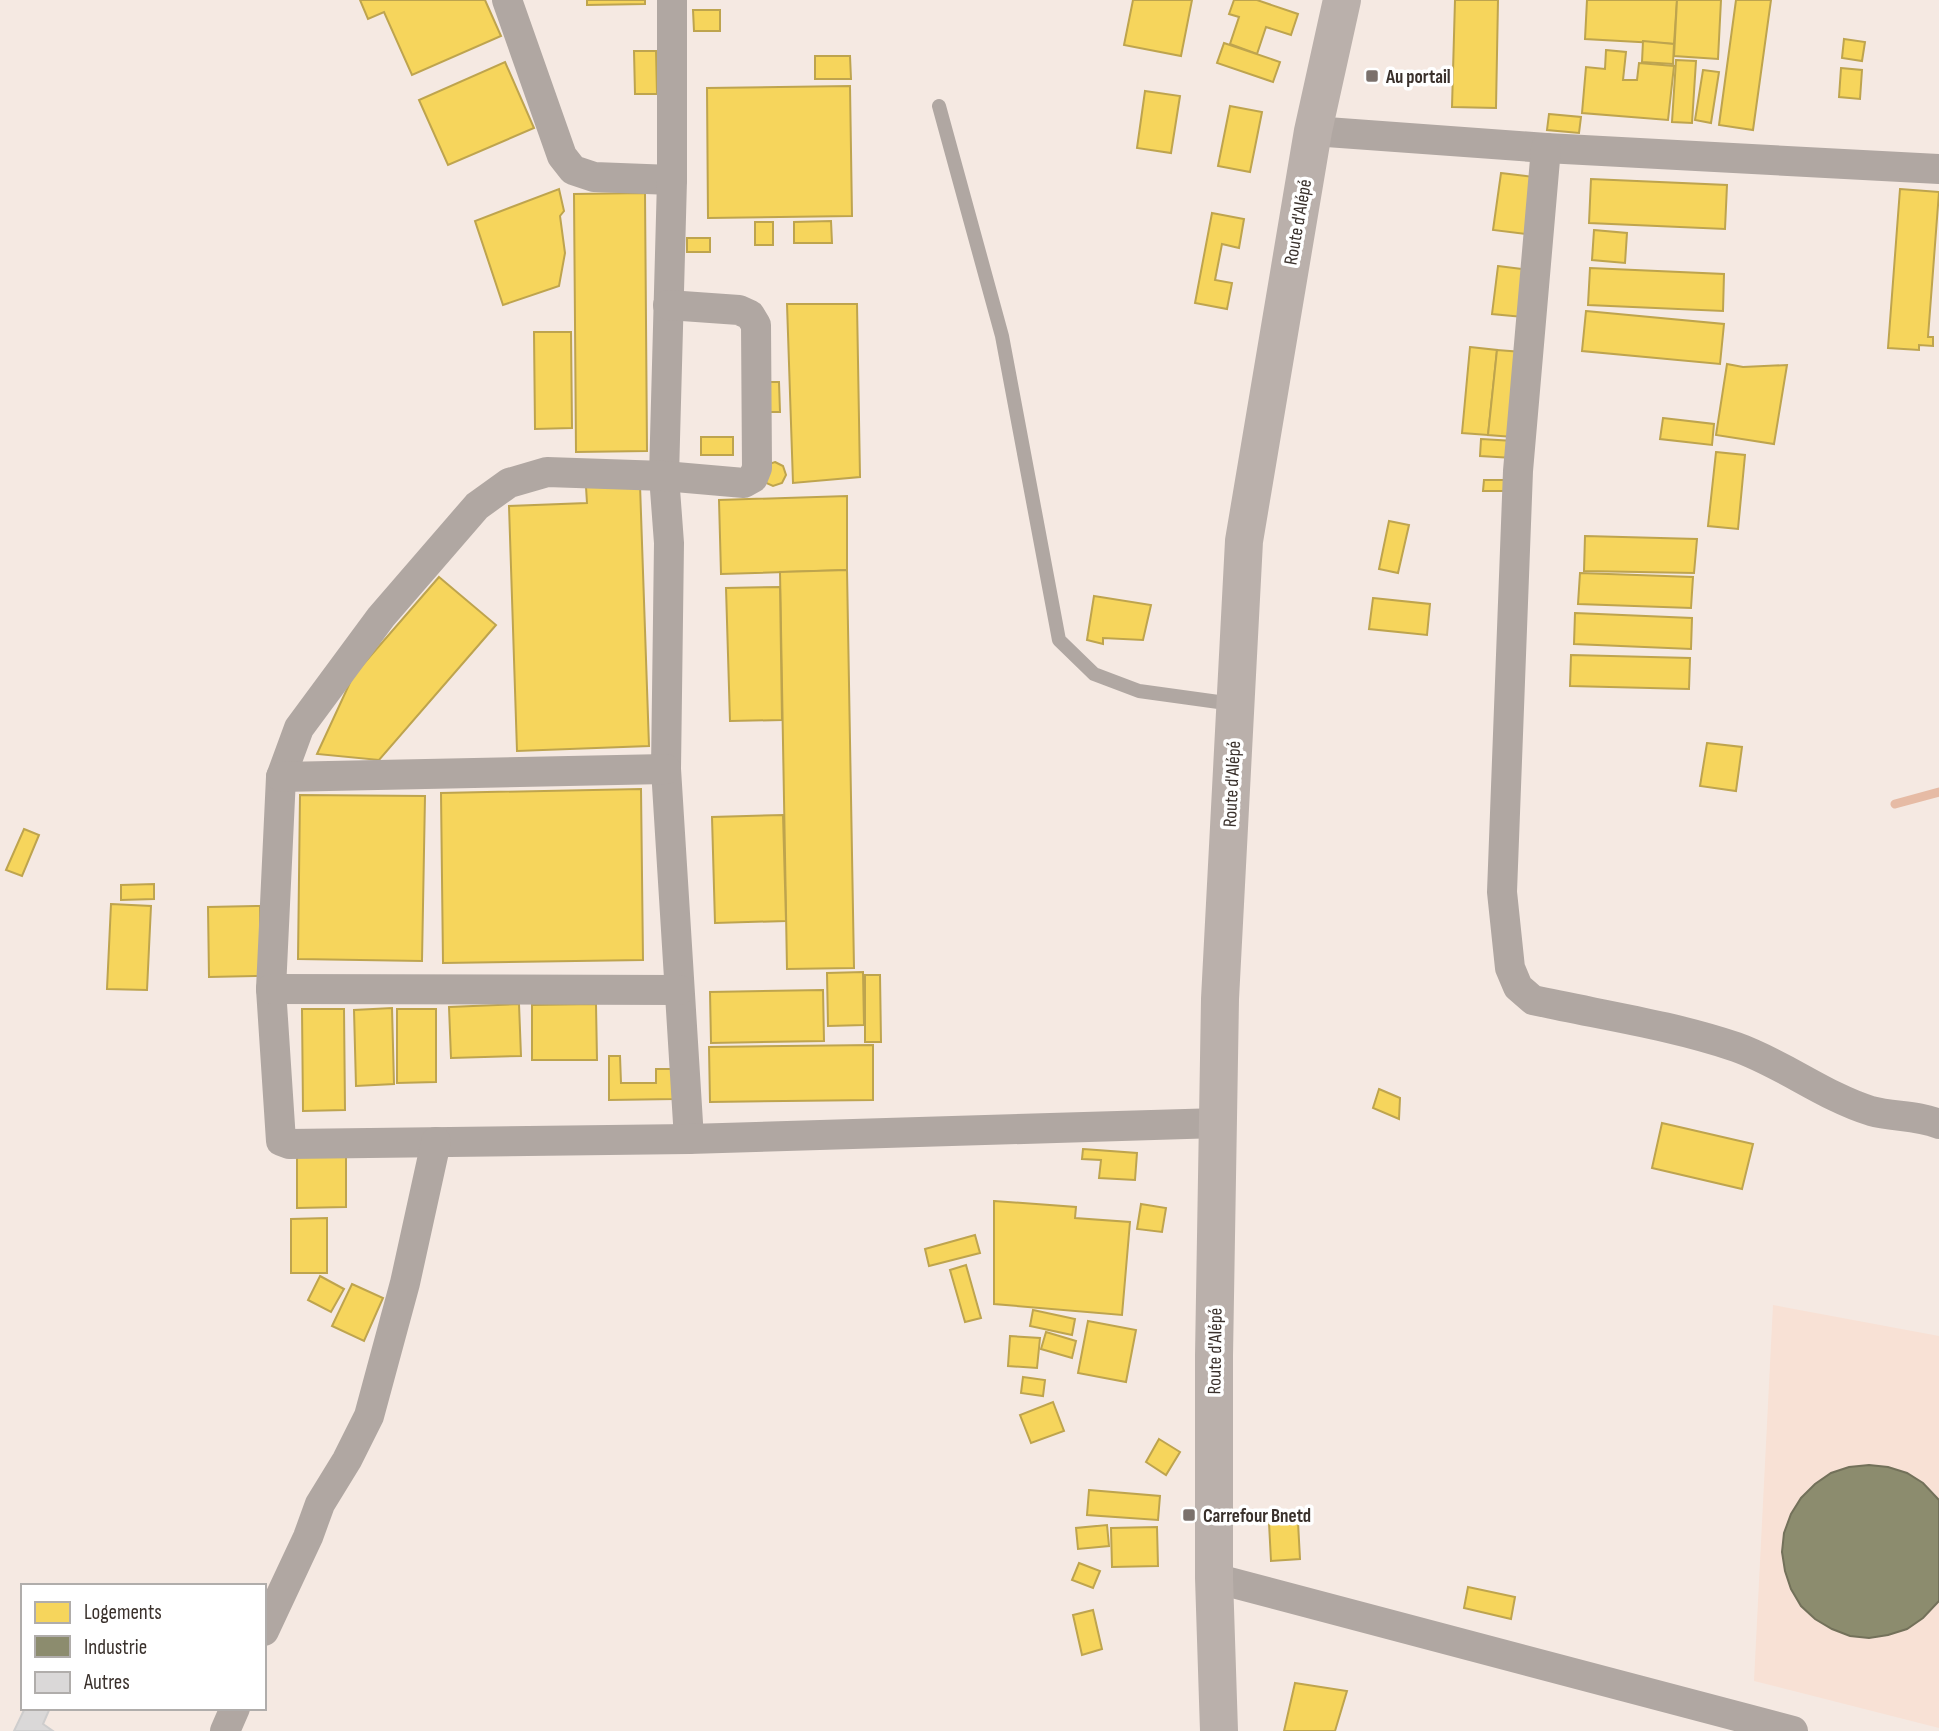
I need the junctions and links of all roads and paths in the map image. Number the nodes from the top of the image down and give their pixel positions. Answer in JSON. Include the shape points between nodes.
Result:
{"nodes":[{"id":1,"x":507,"y":0,"type":"edge"},
{"id":2,"x":672,"y":0,"type":"edge"},
{"id":3,"x":1342,"y":0,"type":"edge"},
{"id":4,"x":939,"y":106,"type":"dead end"},
{"id":5,"x":1313,"y":131,"type":"junction"},
{"id":6,"x":1546,"y":148,"type":"junction"},
{"id":7,"x":1939,"y":169,"type":"edge"},
{"id":8,"x":672,"y":180,"type":"junction"},
{"id":9,"x":668,"y":305,"type":"junction"},
{"id":10,"x":664,"y":477,"type":"junction"},
{"id":11,"x":1235,"y":704,"type":"junction"},
{"id":12,"x":666,"y":769,"type":"junction"},
{"id":13,"x":281,"y":777,"type":"junction"},
{"id":14,"x":271,"y":989,"type":"junction"},
{"id":15,"x":679,"y":990,"type":"junction"},
{"id":16,"x":1219,"y":1122,"type":"junction"},
{"id":17,"x":1939,"y":1124,"type":"edge"},
{"id":18,"x":689,"y":1139,"type":"junction"},
{"id":19,"x":436,"y":1142,"type":"junction"},
{"id":20,"x":1214,"y":1578,"type":"junction"},
{"id":21,"x":266,"y":1627,"type":"edge"},
{"id":22,"x":234,"y":1710,"type":"edge"},
{"id":23,"x":225,"y":1731,"type":"edge"},
{"id":24,"x":1219,"y":1731,"type":"edge"},
{"id":25,"x":1242,"y":1731,"type":"edge"},
{"id":26,"x":1793,"y":1731,"type":"edge"}],
"edges":[{"from":1,"to":8,"type":"street","via":[[562,156],[573,170],[594,177]]},
{"from":2,"to":8,"type":"street"},
{"from":3,"to":5,"type":"main road","name":"Route d'Alépé"},
{"from":4,"to":11,"type":"lane","via":[[1002,336],[1059,640],[1094,674],[1139,691]]},
{"from":5,"to":6,"type":"street"},
{"from":5,"to":11,"type":"main road","name":"Route d'Alépé","via":[[1244,541]]},
{"from":6,"to":7,"type":"street"},
{"from":6,"to":17,"type":"street","via":[[1518,471],[1502,892],[1510,968],[1518,987],[1533,1000],[1737,1047],[1826,1094],[1871,1111]]},
{"from":8,"to":9,"type":"street"},
{"from":9,"to":10,"type":"street"},
{"from":9,"to":10,"type":"street","via":[[739,310],[750,315],[756,325],[757,468],[753,478],[744,483]]},
{"from":10,"to":12,"type":"street","via":[[669,543]]},
{"from":10,"to":13,"type":"street","via":[[547,472],[509,483],[477,506],[381,617],[299,727]]},
{"from":11,"to":16,"type":"main road","name":"Route d'Alépé","via":[[1220,999]]},
{"from":12,"to":13,"type":"street"},
{"from":12,"to":15,"type":"street"},
{"from":13,"to":14,"type":"street"},
{"from":14,"to":15,"type":"street"},
{"from":14,"to":19,"type":"street","via":[[281,1141]]},
{"from":15,"to":18,"type":"street"},
{"from":16,"to":18,"type":"street"},
{"from":16,"to":20,"type":"main road","name":"Route d'Alépé"},
{"from":18,"to":19,"type":"street"},
{"from":19,"to":21,"type":"street","via":[[369,1416],[320,1504]]},
{"from":20,"to":24,"type":"main road","name":"Route d'Alépé"},
{"from":20,"to":25,"type":"main road","name":"Route d'Alépé"},
{"from":20,"to":26,"type":"street"},
{"from":22,"to":23,"type":"street"}]}
